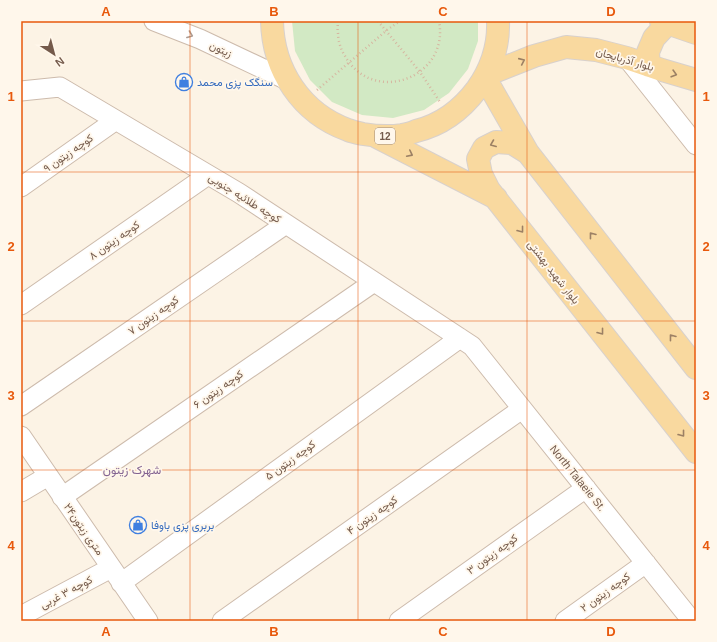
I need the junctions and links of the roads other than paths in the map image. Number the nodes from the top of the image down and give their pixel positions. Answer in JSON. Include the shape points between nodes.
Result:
{"nodes":[{"id":1,"x":154,"y":21,"type":"edge"},
{"id":2,"x":272,"y":21,"type":"edge"},
{"id":3,"x":498,"y":21,"type":"edge"},
{"id":4,"x":665,"y":22,"type":"edge"},
{"id":5,"x":696,"y":33,"type":"edge"},
{"id":6,"x":627,"y":58,"type":"junction"},
{"id":7,"x":649,"y":66,"type":"junction"},
{"id":8,"x":485,"y":77,"type":"junction"},
{"id":9,"x":287,"y":80,"type":"junction"},
{"id":10,"x":696,"y":80,"type":"edge"},
{"id":11,"x":21,"y":91,"type":"edge"},
{"id":12,"x":116,"y":120,"type":"junction"},
{"id":13,"x":375,"y":136,"type":"junction"},
{"id":14,"x":696,"y":145,"type":"edge"},
{"id":15,"x":528,"y":153,"type":"junction"},
{"id":16,"x":208,"y":174,"type":"junction"},
{"id":17,"x":21,"y":187,"type":"edge"},
{"id":18,"x":497,"y":199,"type":"junction"},
{"id":19,"x":286,"y":224,"type":"junction"},
{"id":20,"x":374,"y":282,"type":"junction"},
{"id":21,"x":21,"y":305,"type":"edge"},
{"id":22,"x":460,"y":338,"type":"junction"},
{"id":23,"x":696,"y":368,"type":"edge"},
{"id":24,"x":21,"y":406,"type":"edge"},
{"id":25,"x":522,"y":408,"type":"junction"},
{"id":26,"x":21,"y":436,"type":"edge"},
{"id":27,"x":696,"y":452,"type":"edge"},
{"id":28,"x":48,"y":476,"type":"junction"},
{"id":29,"x":586,"y":488,"type":"junction"},
{"id":30,"x":21,"y":492,"type":"edge"},
{"id":31,"x":62,"y":497,"type":"junction"},
{"id":32,"x":646,"y":563,"type":"junction"},
{"id":33,"x":116,"y":575,"type":"junction"},
{"id":34,"x":21,"y":616,"type":"edge"},
{"id":35,"x":148,"y":621,"type":"edge"},
{"id":36,"x":222,"y":621,"type":"edge"},
{"id":37,"x":399,"y":621,"type":"edge"},
{"id":38,"x":565,"y":621,"type":"edge"},
{"id":39,"x":692,"y":621,"type":"edge"}],
"edges":[{"from":1,"to":9,"type":"street","name":"زيتون","one_way":true,"via":[[200,39]]},
{"from":2,"to":9,"type":"main road","number":"12","via":[[275,48]]},
{"from":3,"to":8,"type":"main road","number":"12","via":[[495,53]]},
{"from":4,"to":5,"type":"main road"},
{"from":4,"to":7,"type":"main road","via":[[648,52]]},
{"from":6,"to":7,"type":"main road","name":"بلوار آذربایجان"},
{"from":8,"to":6,"type":"main road","name":"بلوار آذربایجان","one_way":true,"via":[[534,56],[566,47],[596,50]]},
{"from":6,"to":14,"type":"street"},
{"from":7,"to":10,"type":"main road","name":"بلوار آذربایجان","one_way":true},
{"from":8,"to":13,"type":"main road","number":"12","via":[[470,99],[450,116],[427,129],[401,136]]},
{"from":8,"to":15,"type":"main road"},
{"from":9,"to":13,"type":"main road","number":"12","via":[[303,102],[324,119],[348,131]]},
{"from":11,"to":12,"type":"street","name":"کوچه طلائیه جنوبی","via":[[60,87]]},
{"from":12,"to":16,"type":"street","name":"کوچه طلائیه جنوبی"},
{"from":12,"to":17,"type":"street","name":"کوچه زیتون ۹"},
{"from":13,"to":18,"type":"main road","name":"بلوار شهید بهشتی","one_way":true},
{"from":15,"to":18,"type":"main road","one_way":true,"via":[[512,143],[496,142],[484,148],[478,159],[481,174]]},
{"from":23,"to":15,"type":"main road","one_way":true},
{"from":16,"to":19,"type":"street","name":"کوچه طلائیه جنوبی"},
{"from":16,"to":21,"type":"street","name":"کوچه زیتون ۸"},
{"from":18,"to":27,"type":"main road","name":"بلوار شهید بهشتی","one_way":true},
{"from":19,"to":20,"type":"street","name":"کوچه طلائیه جنوبی"},
{"from":19,"to":24,"type":"street","name":"کوچه زیتون ۷"},
{"from":20,"to":22,"type":"street","name":"کوچه طلائیه جنوبی"},
{"from":20,"to":31,"type":"street","name":"کوچه زیتون ۶"},
{"from":22,"to":25,"type":"street","name":"North Talaeie St.","via":[[472,346]]},
{"from":22,"to":33,"type":"street","name":"کوچه زیتون ۵"},
{"from":25,"to":29,"type":"street","name":"North Talaeie St."},
{"from":25,"to":36,"type":"street","name":"کوچه زیتون ۴"},
{"from":26,"to":28,"type":"street","name":"۲۴متری زیتون"},
{"from":28,"to":30,"type":"street"},
{"from":28,"to":31,"type":"street","name":"۲۴متری زیتون"},
{"from":29,"to":32,"type":"street","name":"North Talaeie St."},
{"from":29,"to":37,"type":"street","name":"کوچه زیتون ۳"},
{"from":31,"to":33,"type":"street","name":"۲۴متری زیتون"},
{"from":32,"to":38,"type":"street","name":"کوچه زیتون ۲"},
{"from":32,"to":39,"type":"street","name":"North Talaeie St."},
{"from":33,"to":34,"type":"street","name":"کوچه ۳ غربی"},
{"from":33,"to":35,"type":"street","name":"۲۴متری زیتون"}]}
